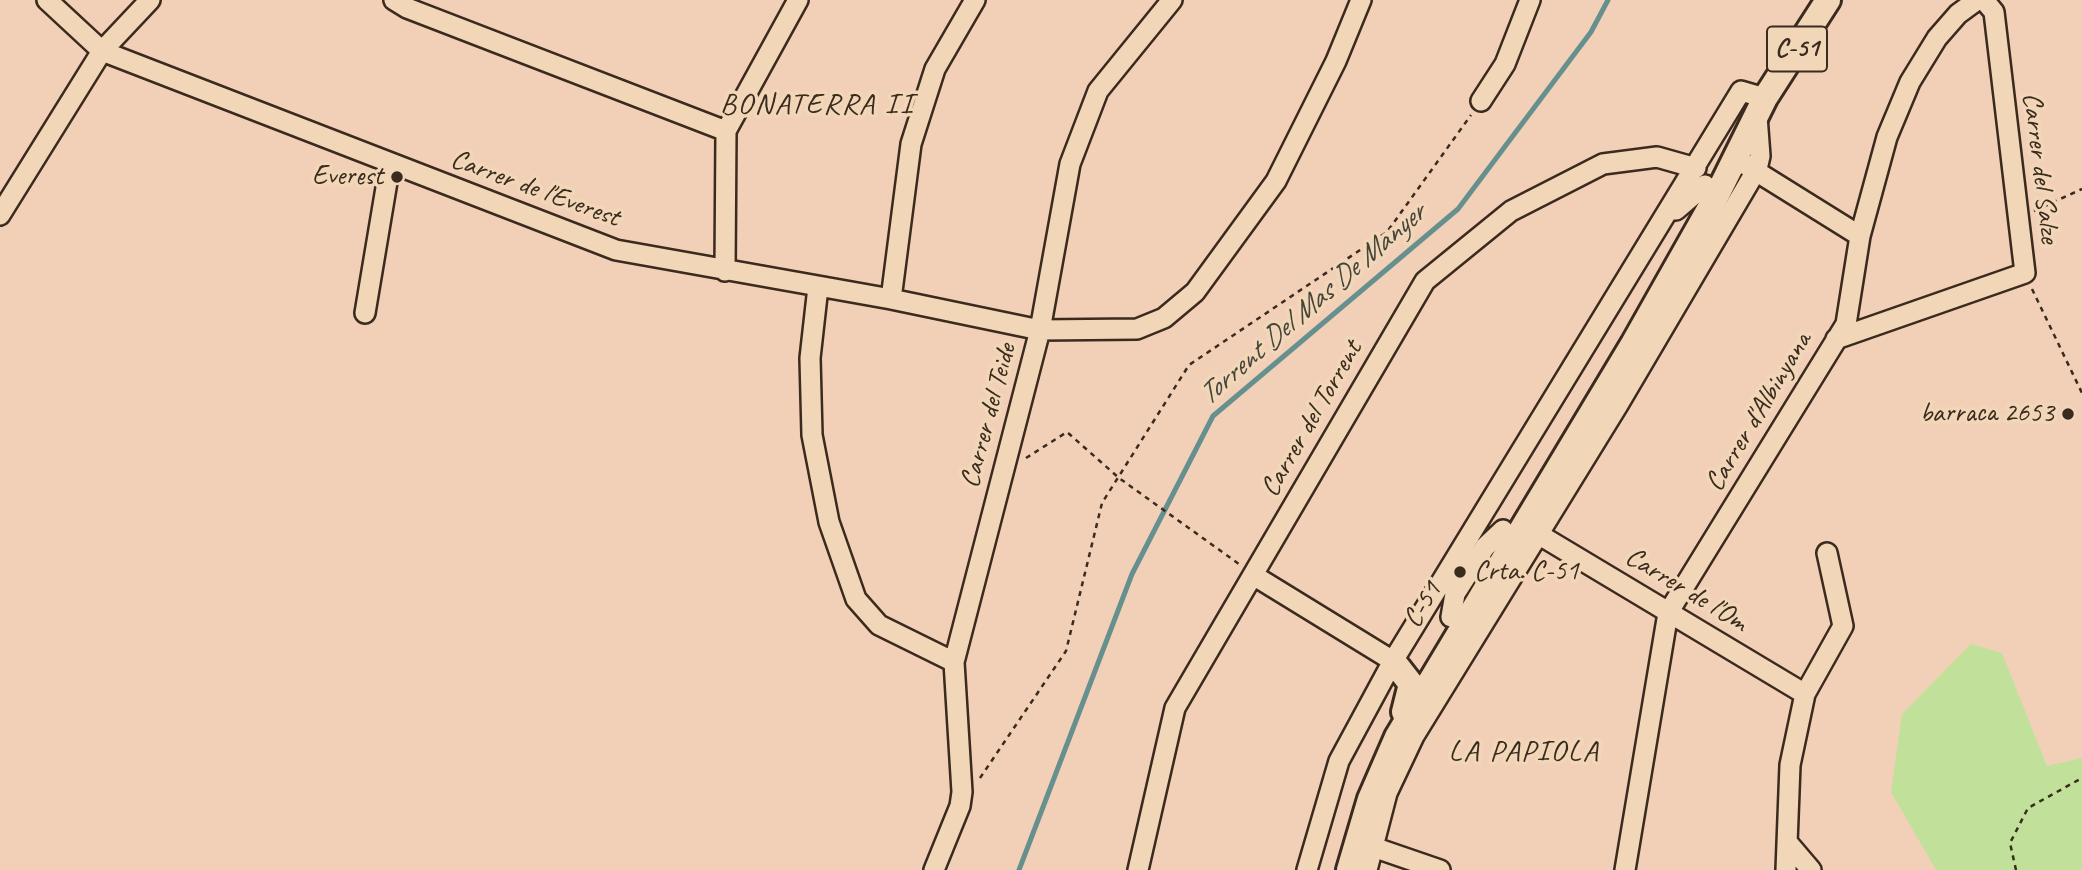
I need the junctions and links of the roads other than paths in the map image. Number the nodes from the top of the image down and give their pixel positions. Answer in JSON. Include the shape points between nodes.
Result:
{"nodes":[{"id":1,"x":47,"y":0,"type":"edge"},
{"id":2,"x":150,"y":0,"type":"edge"},
{"id":3,"x":394,"y":0,"type":"edge"},
{"id":4,"x":798,"y":0,"type":"edge"},
{"id":5,"x":975,"y":0,"type":"edge"},
{"id":6,"x":1172,"y":0,"type":"edge"},
{"id":7,"x":1362,"y":0,"type":"edge"},
{"id":8,"x":1530,"y":0,"type":"edge"},
{"id":9,"x":1828,"y":0,"type":"edge"},
{"id":10,"x":1978,"y":0,"type":"edge"},
{"id":11,"x":1984,"y":0,"type":"edge"},
{"id":12,"x":102,"y":51,"type":"junction"},
{"id":13,"x":1481,"y":101,"type":"road end"},
{"id":14,"x":1761,"y":107,"type":"junction"},
{"id":15,"x":726,"y":131,"type":"junction"},
{"id":16,"x":390,"y":164,"type":"junction"},
{"id":17,"x":1746,"y":165,"type":"junction"},
{"id":18,"x":1701,"y":176,"type":"junction"},
{"id":19,"x":0,"y":215,"type":"edge"},
{"id":20,"x":1664,"y":234,"type":"junction"},
{"id":21,"x":1860,"y":236,"type":"junction"},
{"id":22,"x":726,"y":271,"type":"junction"},
{"id":23,"x":818,"y":287,"type":"junction"},
{"id":24,"x":891,"y":299,"type":"junction"},
{"id":25,"x":365,"y":313,"type":"dead end"},
{"id":26,"x":1040,"y":330,"type":"junction"},
{"id":27,"x":1836,"y":339,"type":"junction"},
{"id":28,"x":1522,"y":529,"type":"junction"},
{"id":29,"x":1828,"y":553,"type":"dead end"},
{"id":30,"x":1253,"y":575,"type":"junction"},
{"id":31,"x":1668,"y":613,"type":"junction"},
{"id":32,"x":1393,"y":661,"type":"junction"},
{"id":33,"x":954,"y":662,"type":"junction"},
{"id":34,"x":1411,"y":684,"type":"junction"},
{"id":35,"x":1805,"y":694,"type":"junction"},
{"id":36,"x":1361,"y":825,"type":"junction"},
{"id":37,"x":1788,"y":842,"type":"junction"},
{"id":38,"x":1373,"y":847,"type":"junction"},
{"id":39,"x":934,"y":870,"type":"edge"},
{"id":40,"x":1138,"y":870,"type":"edge"},
{"id":41,"x":1307,"y":870,"type":"edge"},
{"id":42,"x":1335,"y":870,"type":"edge"},
{"id":43,"x":1349,"y":870,"type":"edge"},
{"id":44,"x":1367,"y":870,"type":"edge"},
{"id":45,"x":1440,"y":870,"type":"edge"},
{"id":46,"x":1625,"y":870,"type":"edge"},
{"id":47,"x":1786,"y":870,"type":"edge"},
{"id":48,"x":1811,"y":870,"type":"edge"}],
"edges":[{"from":1,"to":12,"type":"street","name":"Carrer de l'Everest"},
{"from":2,"to":12,"type":"street"},
{"from":3,"to":15,"type":"street"},
{"from":4,"to":15,"type":"street"},
{"from":5,"to":24,"type":"street","via":[[935,69],[911,144]]},
{"from":6,"to":26,"type":"street","name":"Carrer del Teide","via":[[1098,91],[1070,164]]},
{"from":7,"to":26,"type":"street","name":"Carrer de l'Everest","via":[[1276,181],[1195,292],[1164,318],[1137,329]]},
{"from":8,"to":13,"type":"street","via":[[1505,64]]},
{"from":9,"to":14,"type":"main road","number":"C-51"},
{"from":10,"to":21,"type":"street","name":"Carrer d'Albinyana","via":[[1937,38],[1910,82],[1886,137]]},
{"from":11,"to":27,"type":"street","name":"Carrer del Salze","via":[[1994,12],[2025,273]]},
{"from":12,"to":16,"type":"street","name":"Carrer de l'Everest"},
{"from":12,"to":19,"type":"street"},
{"from":14,"to":17,"type":"main road","name":"C-51"},
{"from":14,"to":18,"type":"main road","via":[[1726,153]]},
{"from":14,"to":18,"type":"street","via":[[1741,91]]},
{"from":15,"to":22,"type":"street"},
{"from":16,"to":22,"type":"street","name":"Carrer de l'Everest","via":[[616,250]]},
{"from":16,"to":25,"type":"street"},
{"from":17,"to":20,"type":"main road","via":[[1726,166],[1692,222]]},
{"from":17,"to":21,"type":"street"},
{"from":17,"to":28,"type":"main road","name":"C-51"},
{"from":18,"to":20,"type":"main road"},
{"from":18,"to":30,"type":"street","name":"Carrer del Torrent","via":[[1657,157],[1603,164],[1511,211],[1425,281]]},
{"from":20,"to":28,"type":"main road","via":[[1591,386],[1584,412],[1526,508]]},
{"from":20,"to":32,"type":"street"},
{"from":21,"to":27,"type":"street","name":"Carrer d'Albinyana","via":[[1846,324]]},
{"from":22,"to":23,"type":"street","name":"Carrer de l'Everest"},
{"from":23,"to":24,"type":"street","name":"Carrer de l'Everest"},
{"from":23,"to":33,"type":"street","via":[[810,358],[812,435],[829,522],[856,599],[879,625]]},
{"from":24,"to":26,"type":"street","name":"Carrer de l'Everest"},
{"from":26,"to":33,"type":"street","name":"Carrer del Teide"},
{"from":27,"to":31,"type":"street","name":"Carrer d'Albinyana"},
{"from":28,"to":31,"type":"street","name":"Carrer de l'Om"},
{"from":28,"to":34,"type":"main road","name":"C-51","via":[[1451,617]]},
{"from":28,"to":36,"type":"main road","name":"C-51","via":[[1397,737]]},
{"from":28,"to":38,"type":"street","via":[[1413,736],[1387,793]]},
{"from":29,"to":35,"type":"street","via":[[1843,626]]},
{"from":30,"to":32,"type":"street"},
{"from":30,"to":40,"type":"street","name":"Carrer del Torrent","via":[[1175,708]]},
{"from":31,"to":35,"type":"street","name":"Carrer de l'Om"},
{"from":31,"to":46,"type":"street","name":"Carrer d'Albinyana"},
{"from":32,"to":34,"type":"main road"},
{"from":32,"to":41,"type":"street","via":[[1339,761]]},
{"from":33,"to":39,"type":"street","name":"Carrer del Teide","via":[[962,792]]},
{"from":34,"to":36,"type":"main road","via":[[1406,707],[1361,800]]},
{"from":34,"to":42,"type":"main road","name":"C-51","via":[[1359,785]]},
{"from":35,"to":37,"type":"street","via":[[1790,765]]},
{"from":36,"to":43,"type":"main road","name":"C-51"},
{"from":37,"to":47,"type":"street"},
{"from":37,"to":48,"type":"street"},
{"from":38,"to":44,"type":"street"},
{"from":38,"to":45,"type":"street"}]}
